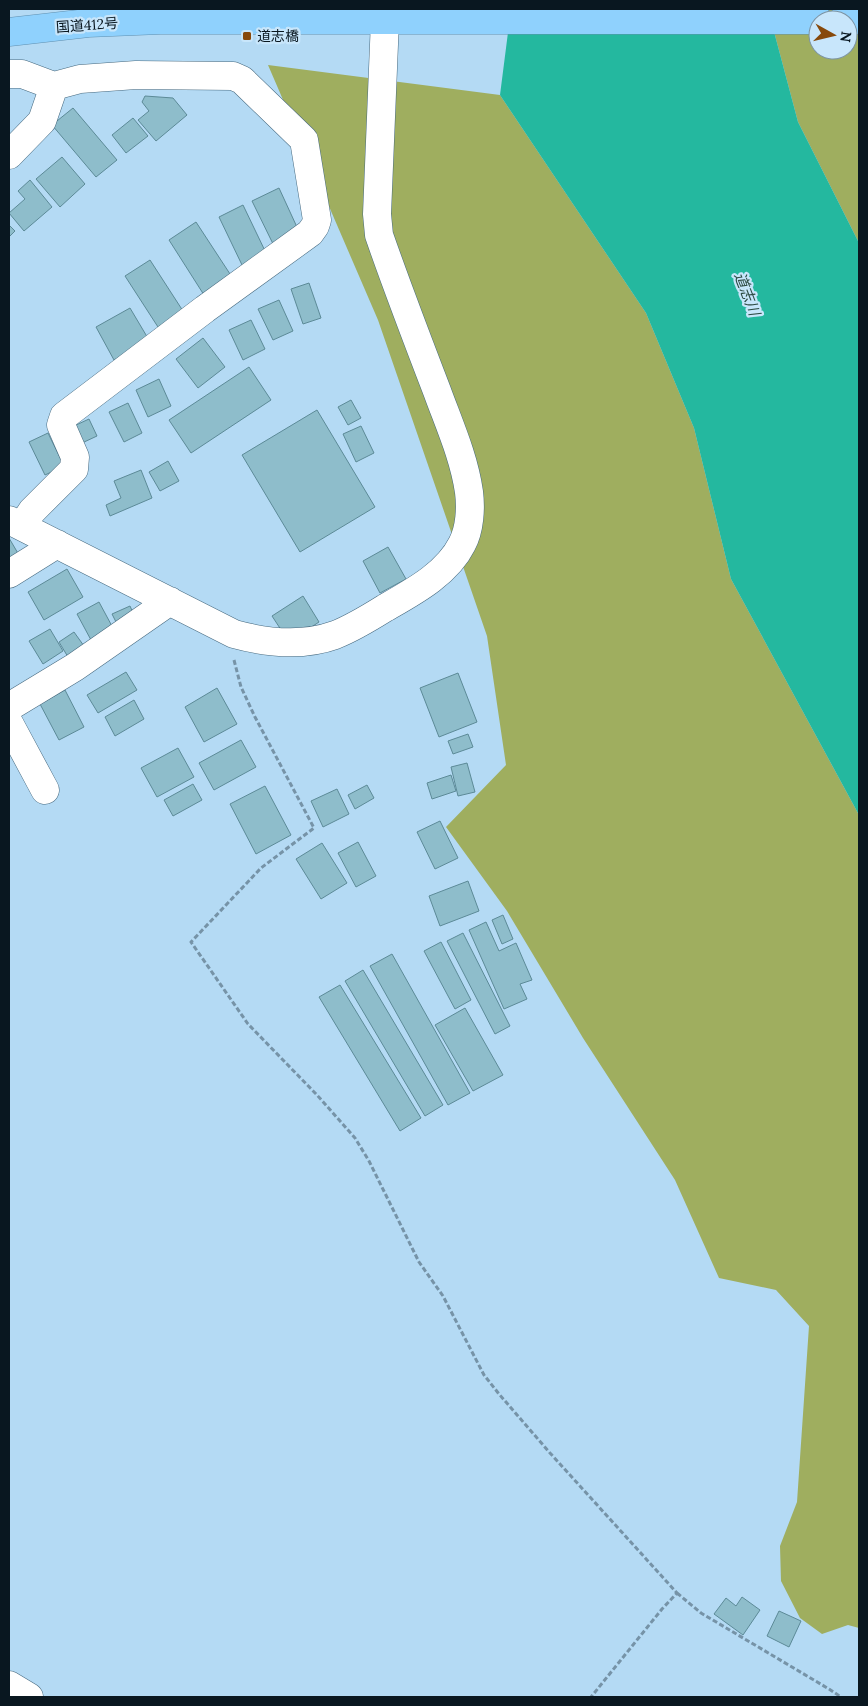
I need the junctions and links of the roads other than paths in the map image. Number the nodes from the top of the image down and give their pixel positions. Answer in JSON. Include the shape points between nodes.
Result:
{"nodes":[{"id":1,"x":332,"y":15,"type":"edge"},
{"id":2,"x":385,"y":20,"type":"junction"},
{"id":3,"x":808,"y":20,"type":"edge"},
{"id":4,"x":9,"y":32,"type":"edge"},
{"id":5,"x":9,"y":74,"type":"edge"},
{"id":6,"x":54,"y":86,"type":"junction"},
{"id":7,"x":9,"y":155,"type":"edge"},
{"id":8,"x":15,"y":523,"type":"edge"},
{"id":9,"x":57,"y":544,"type":"junction"},
{"id":10,"x":9,"y":574,"type":"edge"},
{"id":11,"x":170,"y":601,"type":"junction"},
{"id":12,"x":9,"y":707,"type":"edge"},
{"id":13,"x":9,"y":723,"type":"edge"},
{"id":14,"x":45,"y":790,"type":"dead end"},
{"id":15,"x":9,"y":1685,"type":"edge"},
{"id":16,"x":29,"y":1697,"type":"edge"}],
"edges":[{"from":1,"to":2,"type":"highway","name":"国道412号"},
{"from":1,"to":4,"type":"highway","name":"国道412号","via":[[88,23]]},
{"from":2,"to":3,"type":"highway","name":"国道412号"},
{"from":2,"to":11,"type":"street","via":[[378,166],[379,235],[460,453],[470,507],[463,543],[442,570],[411,593],[353,627],[317,640],[290,643],[234,634]]},
{"from":5,"to":6,"type":"street","via":[[22,74]]},
{"from":6,"to":7,"type":"street","via":[[42,121]]},
{"from":6,"to":8,"type":"street","via":[[80,79],[136,75],[233,76],[242,80],[304,140],[317,220],[310,233],[64,416],[60,425],[74,457],[74,469],[32,511]]},
{"from":8,"to":9,"type":"street"},
{"from":9,"to":10,"type":"street"},
{"from":9,"to":11,"type":"street"},
{"from":11,"to":12,"type":"street","via":[[75,667]]},
{"from":13,"to":14,"type":"street"},
{"from":15,"to":16,"type":"street"}]}
